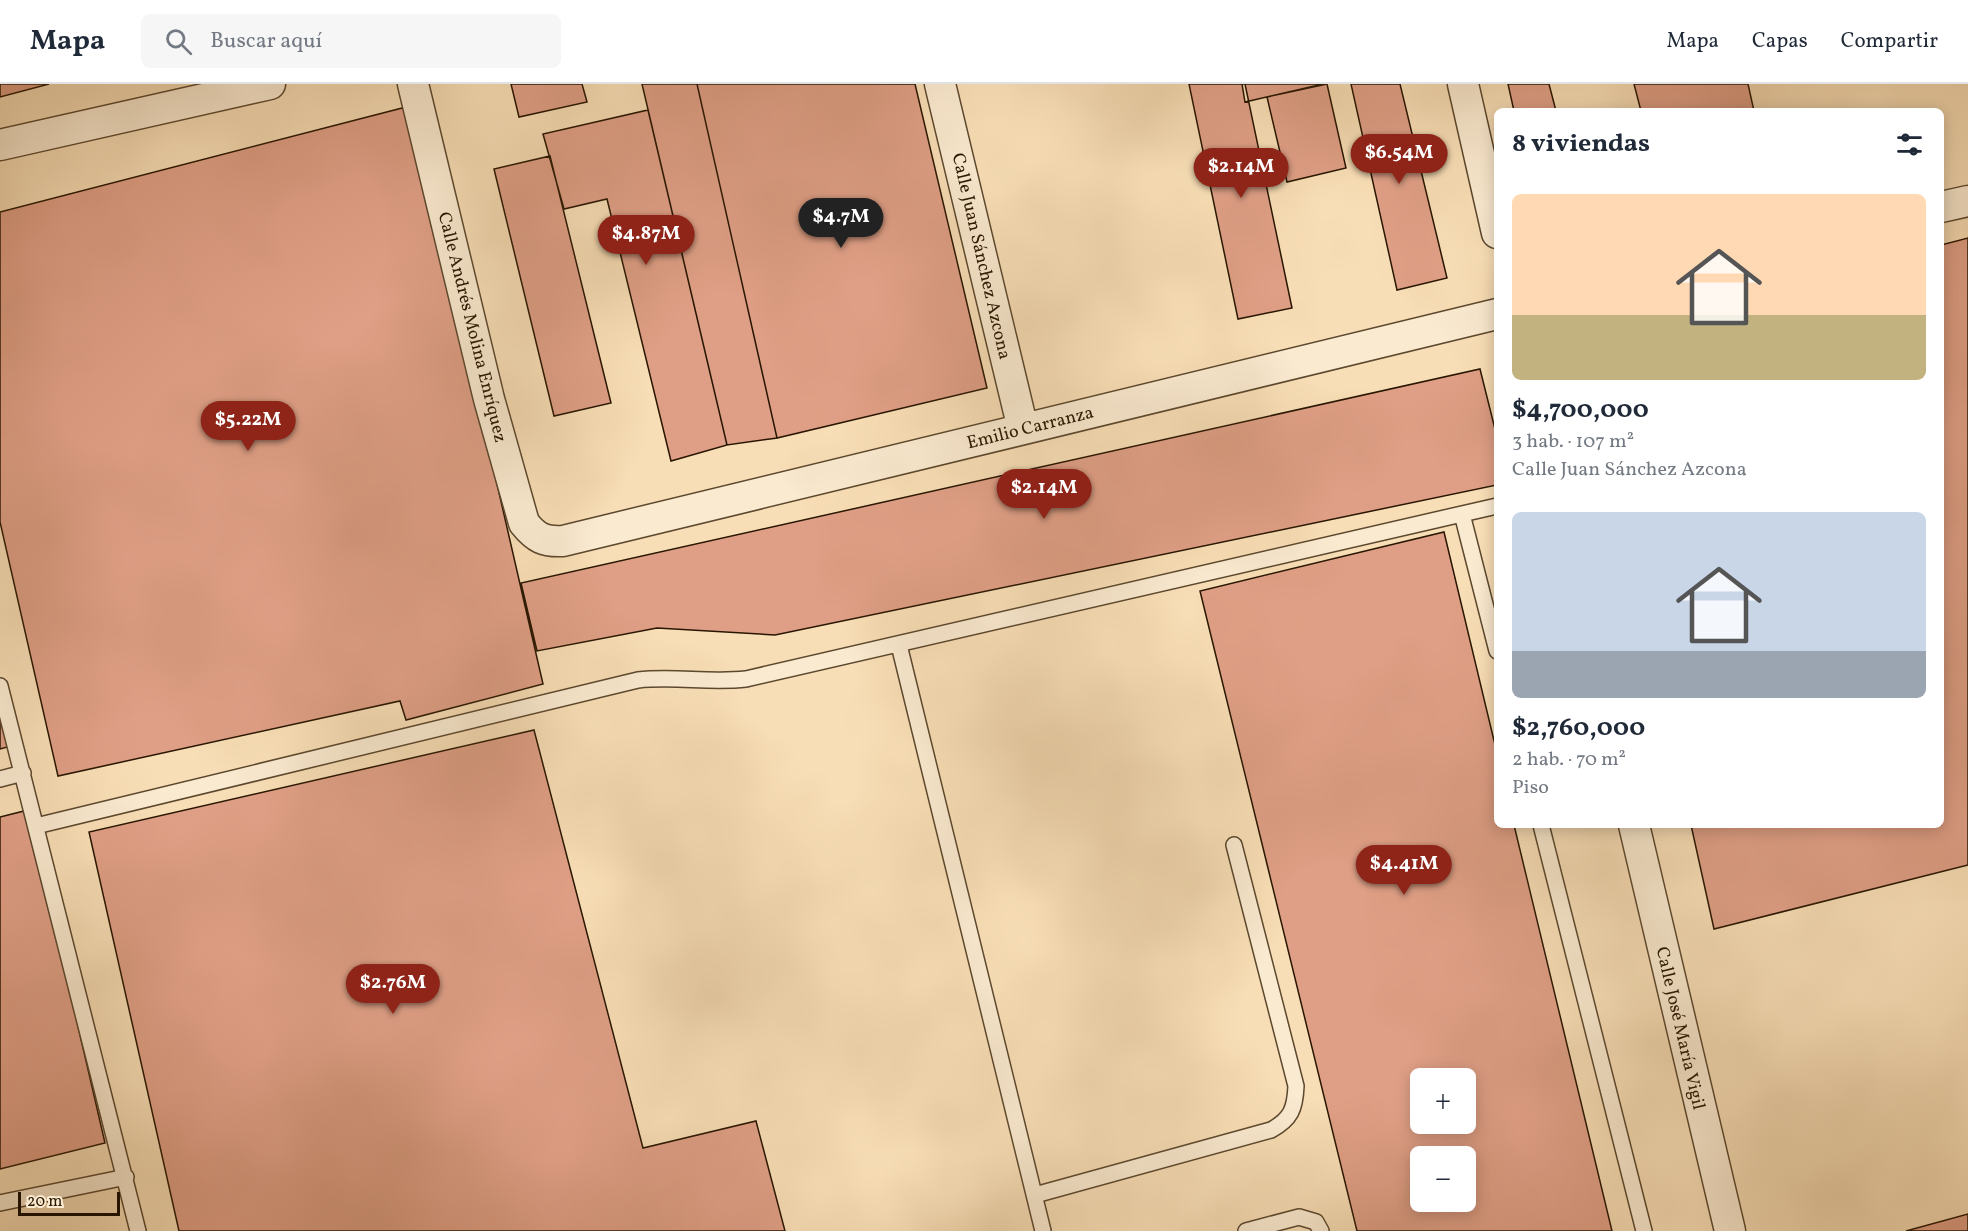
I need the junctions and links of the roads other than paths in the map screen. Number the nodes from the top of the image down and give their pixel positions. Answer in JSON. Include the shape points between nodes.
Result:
{"nodes":[{"id":1,"x":270,"y":84,"type":"edge"},
{"id":2,"x":413,"y":84,"type":"edge"},
{"id":3,"x":940,"y":84,"type":"edge"},
{"id":4,"x":1462,"y":84,"type":"edge"},
{"id":5,"x":0,"y":145,"type":"edge"},
{"id":6,"x":1968,"y":201,"type":"edge"},
{"id":7,"x":1944,"y":206,"type":"edge"},
{"id":8,"x":1494,"y":220,"type":"edge"},
{"id":9,"x":1494,"y":315,"type":"edge"},
{"id":10,"x":1023,"y":429,"type":"junction"},
{"id":11,"x":1494,"y":507,"type":"edge"},
{"id":12,"x":1462,"y":514,"type":"junction"},
{"id":13,"x":563,"y":541,"type":"joint"},
{"id":14,"x":1494,"y":639,"type":"edge"},
{"id":15,"x":899,"y":645,"type":"junction"},
{"id":16,"x":0,"y":686,"type":"edge"},
{"id":17,"x":23,"y":773,"type":"junction"},
{"id":18,"x":0,"y":778,"type":"edge"},
{"id":19,"x":36,"y":826,"type":"junction"},
{"id":20,"x":1542,"y":828,"type":"edge"},
{"id":21,"x":1635,"y":828,"type":"edge"},
{"id":22,"x":1234,"y":845,"type":"dead end"},
{"id":23,"x":126,"y":1177,"type":"junction"},
{"id":24,"x":1035,"y":1195,"type":"junction"},
{"id":25,"x":0,"y":1203,"type":"edge"},
{"id":26,"x":138,"y":1231,"type":"edge"},
{"id":27,"x":1043,"y":1231,"type":"edge"},
{"id":28,"x":1246,"y":1231,"type":"edge"},
{"id":29,"x":1321,"y":1231,"type":"edge"},
{"id":30,"x":1644,"y":1231,"type":"edge"},
{"id":31,"x":1730,"y":1231,"type":"edge"}],
"edges":[{"from":1,"to":5,"type":"street"},
{"from":2,"to":13,"type":"street","name":"Calle Andrés Molina Enríquez","via":[[489,399],[524,523],[546,542]]},
{"from":3,"to":10,"type":"street","name":"Calle Juan Sánchez Azcona"},
{"from":4,"to":8,"type":"street"},
{"from":6,"to":7,"type":"street"},
{"from":9,"to":10,"type":"street","name":"Emilio Carranza"},
{"from":10,"to":13,"type":"street","name":"Emilio Carranza"},
{"from":11,"to":12,"type":"lane"},
{"from":12,"to":14,"type":"lane"},
{"from":12,"to":15,"type":"lane"},
{"from":15,"to":19,"type":"lane","via":[[746,679],[638,680]]},
{"from":15,"to":24,"type":"lane"},
{"from":16,"to":17,"type":"lane"},
{"from":17,"to":18,"type":"lane"},
{"from":17,"to":19,"type":"lane"},
{"from":19,"to":23,"type":"lane"},
{"from":20,"to":30,"type":"lane"},
{"from":21,"to":31,"type":"street","name":"Calle José María Vigil"},
{"from":22,"to":24,"type":"lane","via":[[1296,1086],[1292,1113],[1271,1130]]},
{"from":23,"to":25,"type":"lane"},
{"from":23,"to":26,"type":"lane"},
{"from":24,"to":27,"type":"lane"},
{"from":28,"to":29,"type":"lane","via":[[1299,1217],[1316,1222]]}]}
